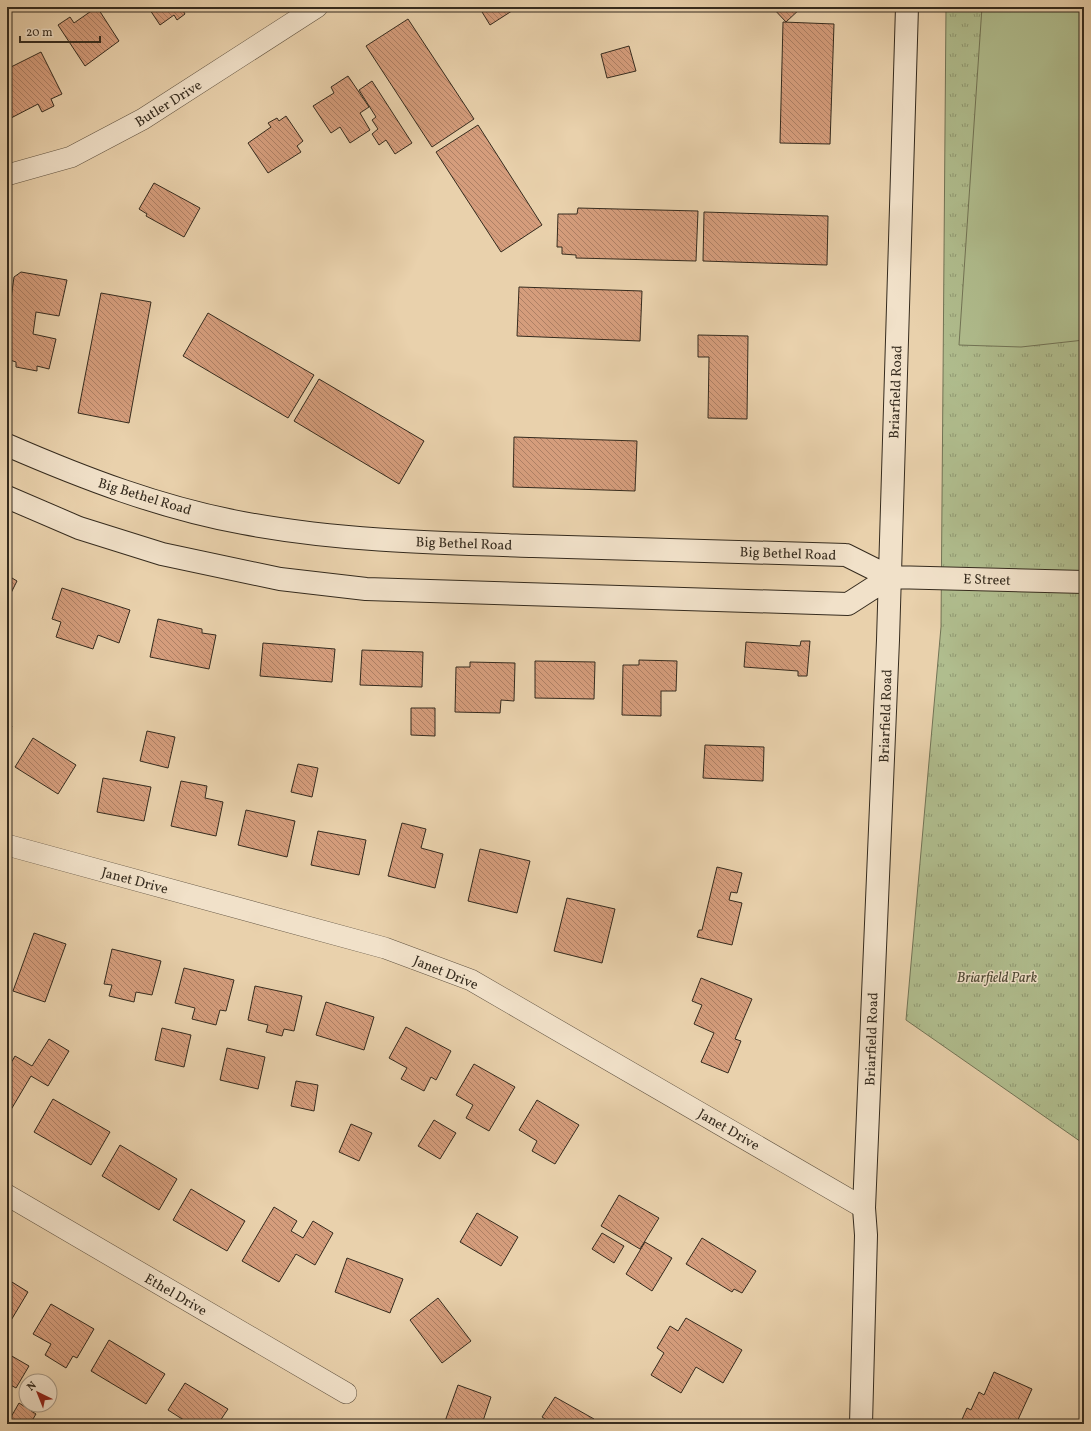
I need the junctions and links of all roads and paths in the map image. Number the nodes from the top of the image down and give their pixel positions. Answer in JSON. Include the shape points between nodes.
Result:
{"nodes":[{"id":1,"x":317,"y":7,"type":"edge"},
{"id":2,"x":907,"y":7,"type":"edge"},
{"id":3,"x":7,"y":175,"type":"edge"},
{"id":4,"x":7,"y":445,"type":"edge"},
{"id":5,"x":7,"y":497,"type":"edge"},
{"id":6,"x":890,"y":576,"type":"junction"},
{"id":7,"x":1084,"y":582,"type":"edge"},
{"id":8,"x":7,"y":845,"type":"edge"},
{"id":9,"x":7,"y":1194,"type":"edge"},
{"id":10,"x":864,"y":1208,"type":"junction"},
{"id":11,"x":346,"y":1392,"type":"dead end"},
{"id":12,"x":861,"y":1424,"type":"edge"}],
"edges":[{"from":1,"to":3,"type":"street","name":"Butler Drive","via":[[143,119],[71,157]]},
{"from":2,"to":6,"type":"main road","name":"Briarfield Road"},
{"from":4,"to":6,"type":"main road","name":"Big Bethel Road","via":[[62,469],[175,507],[242,523],[324,536],[466,544],[846,555]]},
{"from":5,"to":6,"type":"main road","via":[[80,528],[184,560],[280,579],[366,589],[848,604]]},
{"from":6,"to":7,"type":"main road","name":"E Street"},
{"from":6,"to":10,"type":"main road","name":"Briarfield Road"},
{"from":8,"to":10,"type":"street","name":"Janet Drive","via":[[385,948],[471,980]]},
{"from":9,"to":11,"type":"street","name":"Ethel Drive"},
{"from":10,"to":12,"type":"main road","name":"Briarfield Road","via":[[866,1235]]}]}
